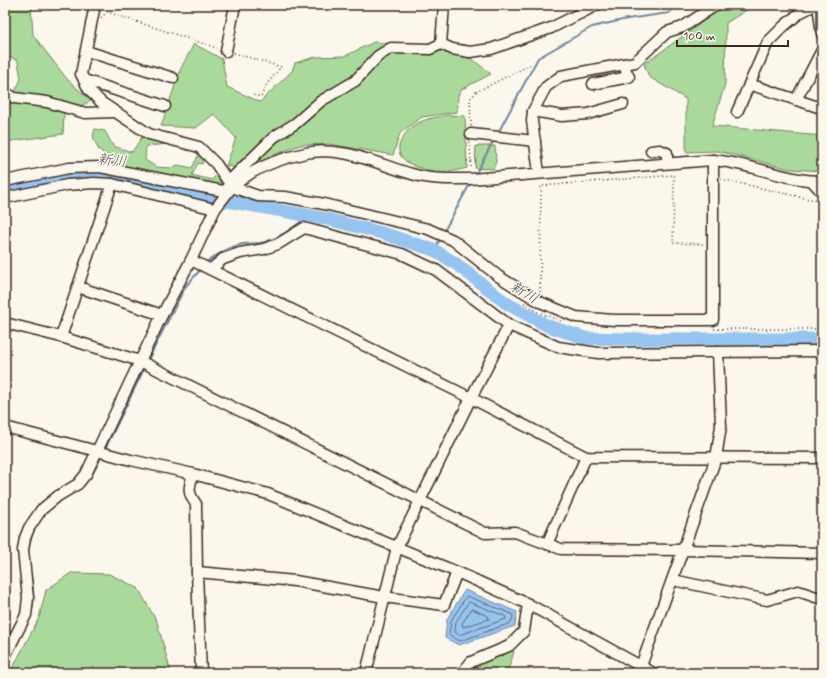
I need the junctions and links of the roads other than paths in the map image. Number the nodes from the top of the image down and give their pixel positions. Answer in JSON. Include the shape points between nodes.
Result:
{"nodes":[{"id":1,"x":95,"y":5,"type":"edge"},
{"id":2,"x":235,"y":5,"type":"edge"},
{"id":3,"x":444,"y":5,"type":"edge"},
{"id":4,"x":597,"y":5,"type":"edge"},
{"id":5,"x":716,"y":5,"type":"edge"},
{"id":6,"x":816,"y":5,"type":"edge"},
{"id":7,"x":822,"y":34,"type":"edge"},
{"id":8,"x":442,"y":44,"type":"junction"},
{"id":9,"x":822,"y":50,"type":"edge"},
{"id":10,"x":86,"y":51,"type":"junction"},
{"id":11,"x":226,"y":51,"type":"road end"},
{"id":12,"x":623,"y":64,"type":"junction"},
{"id":13,"x":172,"y":78,"type":"dead end"},
{"id":14,"x":84,"y":80,"type":"junction"},
{"id":15,"x":593,"y":84,"type":"dead end"},
{"id":16,"x":749,"y":84,"type":"junction"},
{"id":17,"x":5,"y":92,"type":"edge"},
{"id":18,"x":796,"y":100,"type":"junction"},
{"id":19,"x":623,"y":104,"type":"dead end"},
{"id":20,"x":164,"y":106,"type":"dead end"},
{"id":21,"x":818,"y":107,"type":"dead end"},
{"id":22,"x":533,"y":111,"type":"junction"},
{"id":23,"x":115,"y":112,"type":"junction"},
{"id":24,"x":737,"y":112,"type":"dead end"},
{"id":25,"x":471,"y":134,"type":"road end"},
{"id":26,"x":535,"y":141,"type":"junction"},
{"id":27,"x":651,"y":150,"type":"dead end"},
{"id":28,"x":713,"y":160,"type":"junction"},
{"id":29,"x":667,"y":163,"type":"junction"},
{"id":30,"x":539,"y":173,"type":"junction"},
{"id":31,"x":5,"y":181,"type":"edge"},
{"id":32,"x":817,"y":181,"type":"edge"},
{"id":33,"x":112,"y":184,"type":"junction"},
{"id":34,"x":230,"y":184,"type":"junction"},
{"id":35,"x":822,"y":190,"type":"edge"},
{"id":36,"x":5,"y":198,"type":"edge"},
{"id":37,"x":215,"y":209,"type":"junction"},
{"id":38,"x":191,"y":260,"type":"junction"},
{"id":39,"x":211,"y":269,"type":"junction"},
{"id":40,"x":78,"y":287,"type":"junction"},
{"id":41,"x":162,"y":315,"type":"junction"},
{"id":42,"x":5,"y":323,"type":"edge"},
{"id":43,"x":509,"y":326,"type":"junction"},
{"id":44,"x":61,"y":336,"type":"junction"},
{"id":45,"x":822,"y":351,"type":"edge"},
{"id":46,"x":718,"y":352,"type":"junction"},
{"id":47,"x":140,"y":361,"type":"junction"},
{"id":48,"x":471,"y":398,"type":"junction"},
{"id":49,"x":5,"y":427,"type":"edge"},
{"id":50,"x":97,"y":451,"type":"junction"},
{"id":51,"x":586,"y":457,"type":"junction"},
{"id":52,"x":716,"y":458,"type":"junction"},
{"id":53,"x":822,"y":458,"type":"edge"},
{"id":54,"x":193,"y":474,"type":"junction"},
{"id":55,"x":420,"y":501,"type":"junction"},
{"id":56,"x":547,"y":544,"type":"junction"},
{"id":57,"x":397,"y":547,"type":"junction"},
{"id":58,"x":683,"y":550,"type":"junction"},
{"id":59,"x":822,"y":553,"type":"edge"},
{"id":60,"x":197,"y":572,"type":"junction"},
{"id":61,"x":457,"y":572,"type":"junction"},
{"id":62,"x":673,"y":580,"type":"junction"},
{"id":63,"x":384,"y":597,"type":"junction"},
{"id":64,"x":822,"y":599,"type":"edge"},
{"id":65,"x":528,"y":604,"type":"junction"},
{"id":66,"x":5,"y":656,"type":"edge"},
{"id":67,"x":641,"y":666,"type":"junction"},
{"id":68,"x":201,"y":673,"type":"edge"},
{"id":69,"x":366,"y":673,"type":"edge"},
{"id":70,"x":462,"y":673,"type":"edge"},
{"id":71,"x":653,"y":673,"type":"edge"}],
"edges":[{"from":1,"to":10,"type":"street"},
{"from":2,"to":11,"type":"street"},
{"from":3,"to":8,"type":"street"},
{"from":4,"to":8,"type":"street","via":[[546,30],[491,50],[470,52],[452,49]]},
{"from":5,"to":12,"type":"street","via":[[683,26],[667,32],[635,62]]},
{"from":6,"to":7,"type":"street"},
{"from":6,"to":16,"type":"street","via":[[801,12],[768,42]]},
{"from":8,"to":34,"type":"street","via":[[430,49],[391,48],[378,56],[355,81],[321,102],[274,137]]},
{"from":9,"to":18,"type":"street"},
{"from":10,"to":13,"type":"street"},
{"from":10,"to":14,"type":"street","via":[[81,74]]},
{"from":12,"to":15,"type":"street","via":[[629,77]]},
{"from":12,"to":22,"type":"street","via":[[561,76],[546,87]]},
{"from":14,"to":20,"type":"street"},
{"from":14,"to":23,"type":"street","via":[[89,90]]},
{"from":16,"to":18,"type":"street"},
{"from":16,"to":24,"type":"street"},
{"from":17,"to":23,"type":"street","via":[[14,98],[48,102],[85,113]]},
{"from":18,"to":21,"type":"street"},
{"from":19,"to":22,"type":"street","via":[[588,114],[562,116]]},
{"from":22,"to":26,"type":"street"},
{"from":23,"to":34,"type":"street","via":[[149,134],[199,147],[216,164]]},
{"from":25,"to":26,"type":"street"},
{"from":26,"to":30,"type":"street"},
{"from":27,"to":29,"type":"street","via":[[667,153]]},
{"from":28,"to":29,"type":"street"},
{"from":28,"to":32,"type":"street","via":[[731,161]]},
{"from":28,"to":34,"type":"street","via":[[713,320],[614,320],[576,316],[540,302],[498,276],[453,240],[428,229],[324,204],[285,197],[258,196]]},
{"from":29,"to":30,"type":"street"},
{"from":30,"to":34,"type":"street","via":[[470,179],[434,179],[354,155],[308,152],[272,162]]},
{"from":31,"to":34,"type":"street","via":[[69,168],[100,168],[223,191]]},
{"from":32,"to":35,"type":"street"},
{"from":33,"to":36,"type":"street","via":[[67,185]]},
{"from":33,"to":37,"type":"street"},
{"from":33,"to":40,"type":"street"},
{"from":34,"to":37,"type":"street"},
{"from":37,"to":38,"type":"street"},
{"from":38,"to":39,"type":"street"},
{"from":38,"to":41,"type":"street"},
{"from":39,"to":43,"type":"street","via":[[223,259],[278,244],[304,228],[402,254],[436,270]]},
{"from":39,"to":48,"type":"street"},
{"from":40,"to":41,"type":"street"},
{"from":40,"to":44,"type":"street"},
{"from":41,"to":47,"type":"street"},
{"from":42,"to":44,"type":"street"},
{"from":43,"to":46,"type":"street","via":[[558,347],[598,353]]},
{"from":43,"to":48,"type":"street"},
{"from":44,"to":47,"type":"street"},
{"from":45,"to":46,"type":"street"},
{"from":46,"to":52,"type":"street","via":[[721,426]]},
{"from":47,"to":50,"type":"street"},
{"from":47,"to":55,"type":"street"},
{"from":48,"to":51,"type":"street"},
{"from":48,"to":55,"type":"street"},
{"from":49,"to":50,"type":"street"},
{"from":50,"to":54,"type":"street"},
{"from":50,"to":66,"type":"street","via":[[78,484],[41,510],[29,528],[23,550],[28,598],[26,615]]},
{"from":51,"to":52,"type":"street"},
{"from":51,"to":56,"type":"street"},
{"from":52,"to":53,"type":"street"},
{"from":52,"to":58,"type":"street"},
{"from":54,"to":57,"type":"street","via":[[268,494]]},
{"from":54,"to":60,"type":"street","via":[[189,487],[190,496],[196,504]]},
{"from":55,"to":56,"type":"street","via":[[485,533],[514,532]]},
{"from":55,"to":57,"type":"street"},
{"from":56,"to":58,"type":"street","via":[[561,549]]},
{"from":57,"to":61,"type":"street"},
{"from":57,"to":63,"type":"street"},
{"from":58,"to":59,"type":"street"},
{"from":58,"to":62,"type":"street"},
{"from":60,"to":63,"type":"street","via":[[295,581]]},
{"from":60,"to":68,"type":"street"},
{"from":61,"to":63,"type":"street","via":[[444,606]]},
{"from":61,"to":65,"type":"street"},
{"from":62,"to":64,"type":"street","via":[[767,600],[798,591]]},
{"from":62,"to":67,"type":"street"},
{"from":63,"to":69,"type":"street"},
{"from":65,"to":67,"type":"street"},
{"from":65,"to":70,"type":"street","via":[[524,631],[509,646],[471,662]]},
{"from":67,"to":71,"type":"street"}]}
